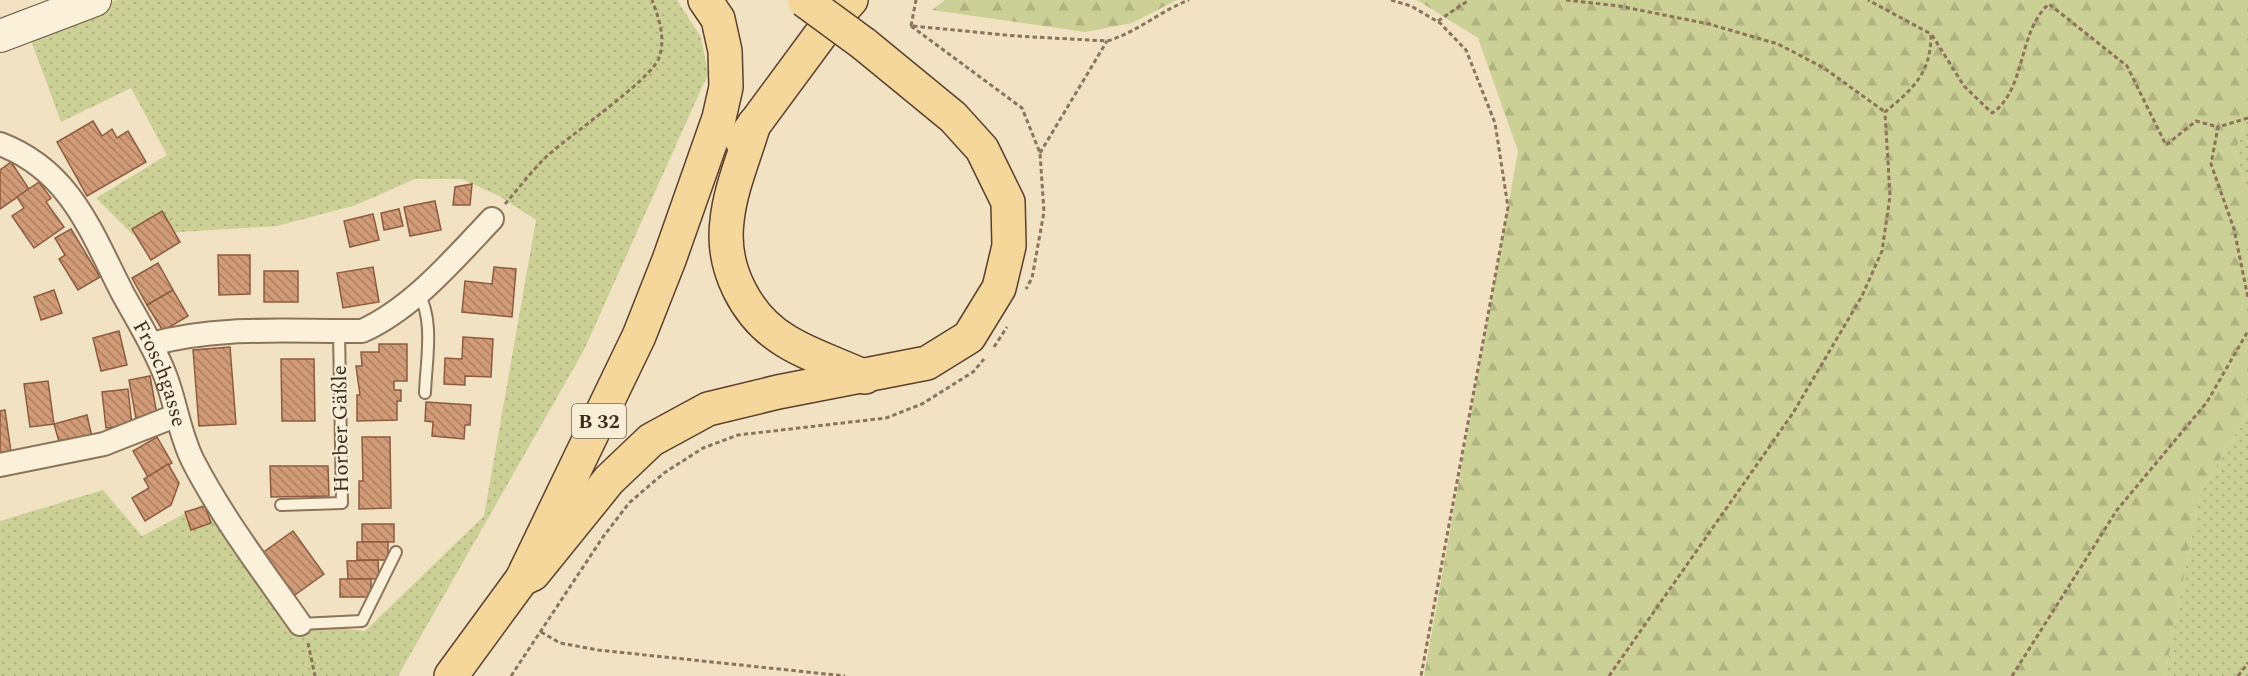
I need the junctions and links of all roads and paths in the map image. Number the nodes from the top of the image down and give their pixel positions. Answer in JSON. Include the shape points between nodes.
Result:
{"nodes":[{"id":1,"x":95,"y":0,"type":"edge"},
{"id":2,"x":652,"y":0,"type":"edge"},
{"id":3,"x":705,"y":0,"type":"edge"},
{"id":4,"x":804,"y":0,"type":"edge"},
{"id":5,"x":851,"y":0,"type":"edge"},
{"id":6,"x":916,"y":0,"type":"edge"},
{"id":7,"x":1188,"y":0,"type":"edge"},
{"id":8,"x":1392,"y":0,"type":"edge"},
{"id":9,"x":1469,"y":0,"type":"edge"},
{"id":10,"x":1566,"y":0,"type":"edge"},
{"id":11,"x":1868,"y":0,"type":"edge"},
{"id":12,"x":1440,"y":23,"type":"junction"},
{"id":13,"x":1931,"y":34,"type":"junction"},
{"id":14,"x":0,"y":36,"type":"edge"},
{"id":15,"x":1107,"y":41,"type":"junction"},
{"id":16,"x":1885,"y":112,"type":"junction"},
{"id":17,"x":2248,"y":118,"type":"edge"},
{"id":18,"x":754,"y":124,"type":"junction"},
{"id":19,"x":2218,"y":127,"type":"junction"},
{"id":20,"x":0,"y":144,"type":"edge"},
{"id":21,"x":1040,"y":153,"type":"dead end"},
{"id":22,"x":492,"y":219,"type":"joint"},
{"id":23,"x":669,"y":260,"type":"junction"},
{"id":24,"x":418,"y":292,"type":"junction"},
{"id":25,"x":2248,"y":298,"type":"edge"},
{"id":26,"x":2248,"y":331,"type":"edge"},
{"id":27,"x":339,"y":332,"type":"junction"},
{"id":28,"x":152,"y":344,"type":"junction"},
{"id":29,"x":866,"y":377,"type":"junction"},
{"id":30,"x":425,"y":393,"type":"dead end"},
{"id":31,"x":175,"y":416,"type":"junction"},
{"id":32,"x":0,"y":465,"type":"edge"},
{"id":33,"x":281,"y":505,"type":"dead end"},
{"id":34,"x":396,"y":552,"type":"dead end"},
{"id":35,"x":522,"y":579,"type":"junction"},
{"id":36,"x":300,"y":624,"type":"junction"},
{"id":37,"x":2248,"y":663,"type":"edge"},
{"id":38,"x":315,"y":676,"type":"edge"},
{"id":39,"x":451,"y":676,"type":"edge"},
{"id":40,"x":511,"y":676,"type":"edge"},
{"id":41,"x":845,"y":676,"type":"edge"},
{"id":42,"x":1421,"y":676,"type":"edge"},
{"id":43,"x":1609,"y":676,"type":"edge"},
{"id":44,"x":2012,"y":676,"type":"edge"},
{"id":45,"x":2238,"y":676,"type":"edge"}],
"edges":[{"from":1,"to":14,"type":"main road"},
{"from":2,"to":22,"type":"path","via":[[663,28],[659,58],[643,79],[544,159]]},
{"from":3,"to":23,"type":"main road","via":[[718,19],[725,51],[726,87]]},
{"from":4,"to":29,"type":"main road","bridge":true,"via":[[953,117],[982,149],[1008,202],[1009,246],[999,288],[969,337],[927,363]]},
{"from":5,"to":18,"type":"main road","number":"B 32"},
{"from":6,"to":15,"type":"path","via":[[911,26]]},
{"from":7,"to":15,"type":"path"},
{"from":8,"to":12,"type":"path"},
{"from":9,"to":12,"type":"path"},
{"from":10,"to":16,"type":"path","via":[[1709,24],[1778,44],[1824,68]]},
{"from":11,"to":13,"type":"path"},
{"from":12,"to":42,"type":"path","via":[[1466,50],[1495,123],[1508,207]]},
{"from":13,"to":16,"type":"path","via":[[1931,56],[1915,87]]},
{"from":13,"to":19,"type":"path","via":[[1964,86],[1992,113],[2000,108],[2011,89],[2038,13],[2049,3],[2127,66],[2166,145],[2196,121]]},
{"from":15,"to":21,"type":"path"},
{"from":16,"to":43,"type":"path","via":[[1890,196],[1882,251],[1862,296],[1793,413]]},
{"from":17,"to":19,"type":"path"},
{"from":18,"to":23,"type":"main road","number":"B 32","via":[[715,180]]},
{"from":18,"to":29,"type":"main road","via":[[727,221],[728,250],[741,296],[759,321],[787,342]]},
{"from":19,"to":25,"type":"path","via":[[2211,164],[2234,229]]},
{"from":20,"to":28,"type":"street","name":"Froschgasse","via":[[40,166],[66,190]]},
{"from":22,"to":24,"type":"street"},
{"from":23,"to":35,"type":"main road","number":"B 32","via":[[639,336]]},
{"from":24,"to":27,"type":"street","via":[[376,325],[362,332]]},
{"from":24,"to":30,"type":"lane","via":[[428,322]]},
{"from":26,"to":44,"type":"path","via":[[2207,402],[2117,510]]},
{"from":27,"to":28,"type":"street","via":[[238,330]]},
{"from":27,"to":33,"type":"lane","name":"Horber Gäßle","via":[[342,503]]},
{"from":28,"to":31,"type":"street","name":"Froschgasse"},
{"from":29,"to":35,"type":"main road","via":[[708,409],[651,440],[609,480],[532,574]]},
{"from":31,"to":32,"type":"street","via":[[104,444]]},
{"from":31,"to":36,"type":"street","name":"Froschgasse","via":[[193,460],[233,527]]},
{"from":34,"to":36,"type":"lane","via":[[362,621]]},
{"from":35,"to":39,"type":"main road","number":"B 32"},
{"from":36,"to":38,"type":"path"},
{"from":37,"to":45,"type":"path"},
{"from":40,"to":41,"type":"path","via":[[541,632],[560,643],[598,650]]}]}
